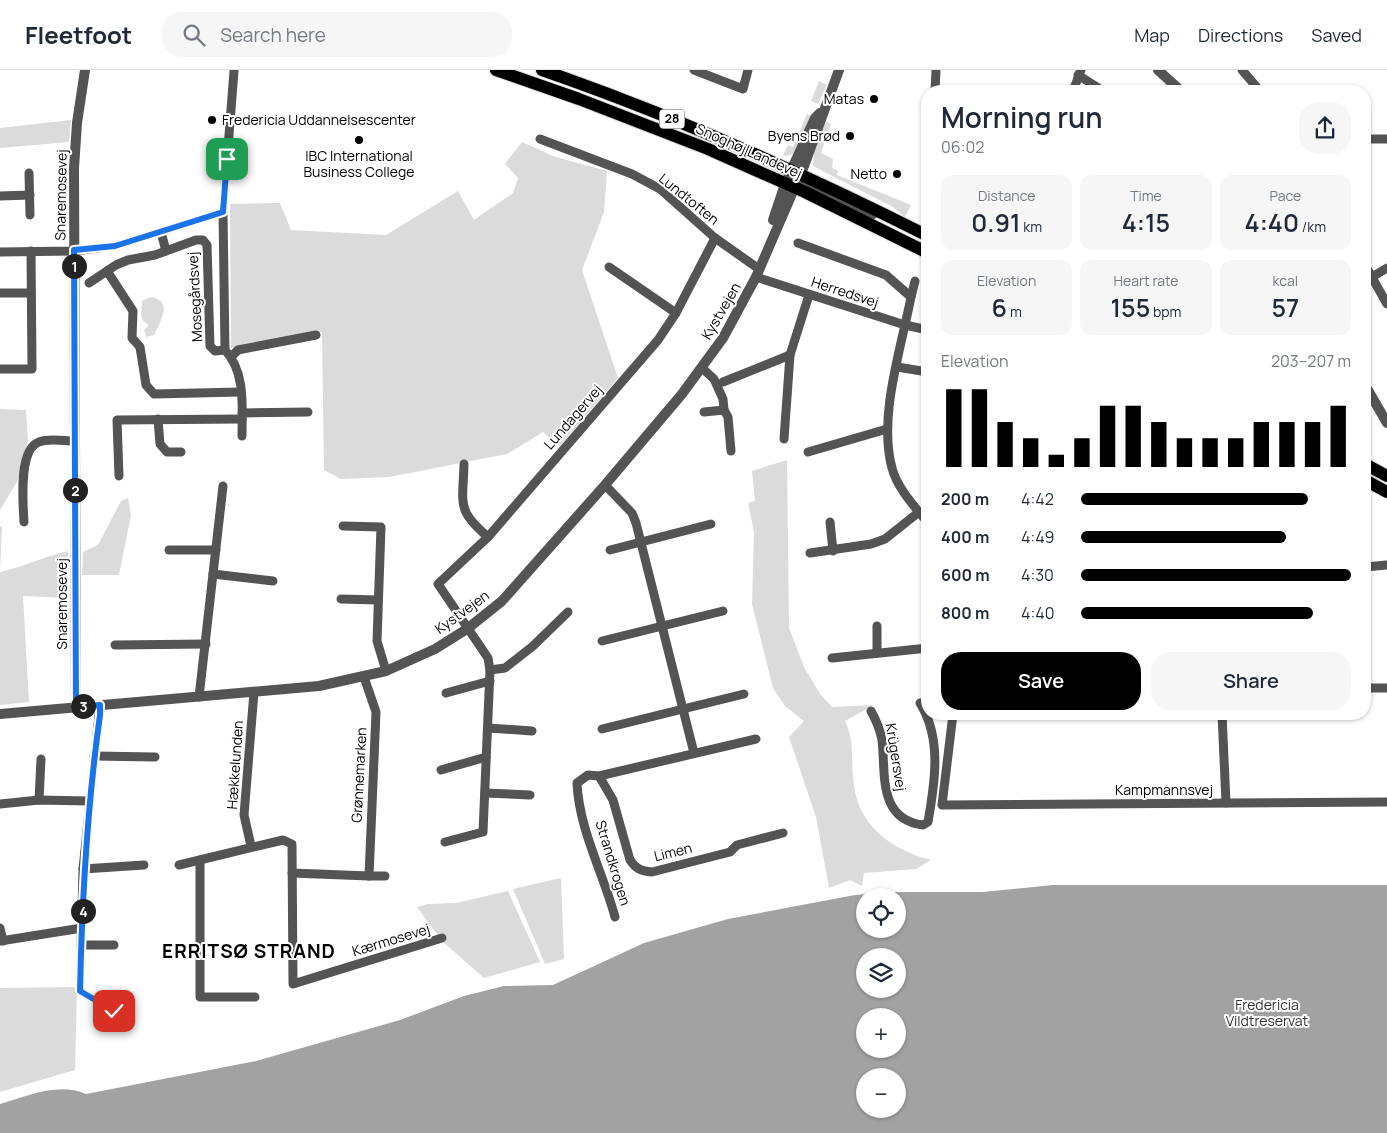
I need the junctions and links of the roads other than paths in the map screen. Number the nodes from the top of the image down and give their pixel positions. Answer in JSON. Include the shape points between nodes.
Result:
{"nodes":[{"id":1,"x":85,"y":70,"type":"edge"},
{"id":2,"x":496,"y":70,"type":"edge"},
{"id":3,"x":542,"y":70,"type":"edge"},
{"id":4,"x":694,"y":70,"type":"edge"},
{"id":5,"x":748,"y":70,"type":"edge"},
{"id":6,"x":839,"y":70,"type":"edge"},
{"id":7,"x":936,"y":70,"type":"edge"},
{"id":8,"x":1158,"y":70,"type":"edge"},
{"id":9,"x":1242,"y":70,"type":"edge"},
{"id":10,"x":234,"y":71,"type":"edge"},
{"id":11,"x":707,"y":72,"type":"edge"},
{"id":12,"x":1079,"y":73,"type":"edge"},
{"id":13,"x":935,"y":85,"type":"edge"},
{"id":14,"x":1075,"y":85,"type":"edge"},
{"id":15,"x":1096,"y":85,"type":"edge"},
{"id":16,"x":1175,"y":85,"type":"edge"},
{"id":17,"x":1255,"y":85,"type":"edge"},
{"id":18,"x":540,"y":139,"type":"dead end"},
{"id":19,"x":1371,"y":139,"type":"edge"},
{"id":20,"x":1387,"y":139,"type":"edge"},
{"id":21,"x":29,"y":173,"type":"dead end"},
{"id":22,"x":792,"y":179,"type":"junction"},
{"id":23,"x":30,"y":195,"type":"junction"},
{"id":24,"x":0,"y":196,"type":"edge"},
{"id":25,"x":223,"y":212,"type":"junction"},
{"id":26,"x":30,"y":215,"type":"dead end"},
{"id":27,"x":161,"y":232,"type":"junction"},
{"id":28,"x":921,"y":232,"type":"edge"},
{"id":29,"x":715,"y":238,"type":"junction"},
{"id":30,"x":798,"y":243,"type":"dead end"},
{"id":31,"x":921,"y":249,"type":"edge"},
{"id":32,"x":74,"y":250,"type":"junction"},
{"id":33,"x":31,"y":251,"type":"junction"},
{"id":34,"x":166,"y":251,"type":"junction"},
{"id":35,"x":0,"y":252,"type":"edge"},
{"id":36,"x":609,"y":267,"type":"dead end"},
{"id":37,"x":1387,"y":268,"type":"edge"},
{"id":38,"x":107,"y":271,"type":"junction"},
{"id":39,"x":758,"y":273,"type":"junction"},
{"id":40,"x":1371,"y":277,"type":"edge"},
{"id":41,"x":914,"y":281,"type":"dead end"},
{"id":42,"x":89,"y":283,"type":"dead end"},
{"id":43,"x":1371,"y":283,"type":"edge"},
{"id":44,"x":0,"y":293,"type":"edge"},
{"id":45,"x":32,"y":293,"type":"junction"},
{"id":46,"x":809,"y":295,"type":"junction"},
{"id":47,"x":911,"y":298,"type":"junction"},
{"id":48,"x":1387,"y":304,"type":"edge"},
{"id":49,"x":676,"y":313,"type":"junction"},
{"id":50,"x":905,"y":325,"type":"junction"},
{"id":51,"x":921,"y":328,"type":"edge"},
{"id":52,"x":316,"y":335,"type":"dead end"},
{"id":53,"x":228,"y":354,"type":"junction"},
{"id":54,"x":790,"y":355,"type":"junction"},
{"id":55,"x":897,"y":367,"type":"junction"},
{"id":56,"x":702,"y":368,"type":"junction"},
{"id":57,"x":0,"y":369,"type":"edge"},
{"id":58,"x":921,"y":371,"type":"edge"},
{"id":59,"x":723,"y":382,"type":"dead end"},
{"id":60,"x":240,"y":392,"type":"junction"},
{"id":61,"x":1371,"y":395,"type":"edge"},
{"id":62,"x":724,"y":410,"type":"junction"},
{"id":63,"x":308,"y":412,"type":"dead end"},
{"id":64,"x":704,"y":412,"type":"dead end"},
{"id":65,"x":242,"y":416,"type":"junction"},
{"id":66,"x":158,"y":420,"type":"junction"},
{"id":67,"x":1387,"y":422,"type":"edge"},
{"id":68,"x":887,"y":429,"type":"junction"},
{"id":69,"x":242,"y":436,"type":"dead end"},
{"id":70,"x":784,"y":439,"type":"dead end"},
{"id":71,"x":74,"y":441,"type":"junction"},
{"id":72,"x":731,"y":450,"type":"dead end"},
{"id":73,"x":181,"y":452,"type":"dead end"},
{"id":74,"x":808,"y":452,"type":"dead end"},
{"id":75,"x":464,"y":464,"type":"dead end"},
{"id":76,"x":1371,"y":467,"type":"edge"},
{"id":77,"x":119,"y":476,"type":"dead end"},
{"id":78,"x":1387,"y":476,"type":"edge"},
{"id":79,"x":1371,"y":483,"type":"edge"},
{"id":80,"x":605,"y":485,"type":"junction"},
{"id":81,"x":223,"y":486,"type":"dead end"},
{"id":82,"x":1387,"y":492,"type":"edge"},
{"id":83,"x":919,"y":512,"type":"junction"},
{"id":84,"x":921,"y":514,"type":"edge"},
{"id":85,"x":24,"y":522,"type":"dead end"},
{"id":86,"x":830,"y":522,"type":"dead end"},
{"id":87,"x":711,"y":524,"type":"dead end"},
{"id":88,"x":343,"y":526,"type":"dead end"},
{"id":89,"x":488,"y":537,"type":"junction"},
{"id":90,"x":641,"y":542,"type":"junction"},
{"id":91,"x":169,"y":550,"type":"dead end"},
{"id":92,"x":216,"y":550,"type":"junction"},
{"id":93,"x":610,"y":550,"type":"dead end"},
{"id":94,"x":833,"y":550,"type":"junction"},
{"id":95,"x":810,"y":553,"type":"dead end"},
{"id":96,"x":1387,"y":565,"type":"edge"},
{"id":97,"x":1371,"y":566,"type":"edge"},
{"id":98,"x":213,"y":574,"type":"junction"},
{"id":99,"x":273,"y":581,"type":"dead end"},
{"id":100,"x":341,"y":599,"type":"dead end"},
{"id":101,"x":378,"y":600,"type":"junction"},
{"id":102,"x":723,"y":611,"type":"dead end"},
{"id":103,"x":568,"y":612,"type":"dead end"},
{"id":104,"x":662,"y":626,"type":"junction"},
{"id":105,"x":877,"y":626,"type":"dead end"},
{"id":106,"x":467,"y":629,"type":"junction"},
{"id":107,"x":602,"y":641,"type":"dead end"},
{"id":108,"x":206,"y":644,"type":"junction"},
{"id":109,"x":115,"y":645,"type":"dead end"},
{"id":110,"x":921,"y":649,"type":"edge"},
{"id":111,"x":877,"y":653,"type":"junction"},
{"id":112,"x":832,"y":658,"type":"dead end"},
{"id":113,"x":490,"y":670,"type":"junction"},
{"id":114,"x":386,"y":671,"type":"junction"},
{"id":115,"x":364,"y":677,"type":"junction"},
{"id":116,"x":490,"y":682,"type":"junction"},
{"id":117,"x":1371,"y":688,"type":"edge"},
{"id":118,"x":1387,"y":688,"type":"edge"},
{"id":119,"x":254,"y":692,"type":"junction"},
{"id":120,"x":446,"y":693,"type":"dead end"},
{"id":121,"x":744,"y":694,"type":"dead end"},
{"id":122,"x":199,"y":697,"type":"junction"},
{"id":123,"x":100,"y":705,"type":"junction"},
{"id":124,"x":76,"y":707,"type":"junction"},
{"id":125,"x":684,"y":710,"type":"junction"},
{"id":126,"x":871,"y":710,"type":"dead end"},
{"id":127,"x":0,"y":714,"type":"edge"},
{"id":128,"x":929,"y":720,"type":"edge"},
{"id":129,"x":952,"y":720,"type":"edge"},
{"id":130,"x":1222,"y":720,"type":"edge"},
{"id":131,"x":488,"y":728,"type":"junction"},
{"id":132,"x":602,"y":729,"type":"dead end"},
{"id":133,"x":532,"y":731,"type":"dead end"},
{"id":134,"x":756,"y":739,"type":"dead end"},
{"id":135,"x":949,"y":742,"type":"junction"},
{"id":136,"x":935,"y":743,"type":"junction"},
{"id":137,"x":694,"y":753,"type":"junction"},
{"id":138,"x":94,"y":756,"type":"junction"},
{"id":139,"x":155,"y":757,"type":"dead end"},
{"id":140,"x":486,"y":757,"type":"junction"},
{"id":141,"x":41,"y":759,"type":"dead end"},
{"id":142,"x":441,"y":770,"type":"dead end"},
{"id":143,"x":599,"y":776,"type":"junction"},
{"id":144,"x":485,"y":793,"type":"junction"},
{"id":145,"x":530,"y":795,"type":"dead end"},
{"id":146,"x":39,"y":800,"type":"junction"},
{"id":147,"x":89,"y":801,"type":"junction"},
{"id":148,"x":1387,"y":802,"type":"edge"},
{"id":149,"x":1226,"y":803,"type":"junction"},
{"id":150,"x":0,"y":804,"type":"edge"},
{"id":151,"x":783,"y":833,"type":"dead end"},
{"id":152,"x":445,"y":842,"type":"dead end"},
{"id":153,"x":252,"y":846,"type":"junction"},
{"id":154,"x":200,"y":860,"type":"junction"},
{"id":155,"x":144,"y":865,"type":"dead end"},
{"id":156,"x":179,"y":865,"type":"dead end"},
{"id":157,"x":83,"y":869,"type":"junction"},
{"id":158,"x":292,"y":873,"type":"junction"},
{"id":159,"x":369,"y":876,"type":"junction"},
{"id":160,"x":385,"y":876,"type":"dead end"},
{"id":161,"x":615,"y":917,"type":"dead end"},
{"id":162,"x":0,"y":928,"type":"edge"},
{"id":163,"x":82,"y":928,"type":"junction"},
{"id":164,"x":442,"y":938,"type":"dead end"},
{"id":165,"x":1,"y":941,"type":"edge"},
{"id":166,"x":81,"y":944,"type":"junction"},
{"id":167,"x":114,"y":945,"type":"dead end"},
{"id":168,"x":255,"y":997,"type":"dead end"},
{"id":169,"x":114,"y":1011,"type":"dead end"}],
"edges":[{"from":1,"to":32,"type":"street","name":"Snaremosevej","via":[[76,132]]},
{"from":2,"to":22,"type":"main road","name":"Snoghøj Landevej","number":"28"},
{"from":3,"to":22,"type":"main road","name":"Snoghøj Landevej","number":"28","via":[[634,103]]},
{"from":4,"to":11,"type":"street"},
{"from":5,"to":11,"type":"street","via":[[743,89]]},
{"from":6,"to":22,"type":"street","name":"Kystvejen","via":[[820,123]]},
{"from":7,"to":13,"type":"street"},
{"from":8,"to":16,"type":"street"},
{"from":9,"to":17,"type":"street"},
{"from":10,"to":25,"type":"street","name":"Mosegårdsvej"},
{"from":12,"to":14,"type":"street"},
{"from":12,"to":15,"type":"street"},
{"from":18,"to":29,"type":"street","name":"Lundtoften","via":[[632,174],[660,189]]},
{"from":19,"to":20,"type":"street"},
{"from":21,"to":23,"type":"street"},
{"from":22,"to":28,"type":"main road","name":"Snoghøj Landevej","number":"28"},
{"from":22,"to":31,"type":"main road","name":"Snoghøj Landevej","number":"28"},
{"from":22,"to":39,"type":"street","name":"Kystvejen"},
{"from":23,"to":24,"type":"street"},
{"from":23,"to":26,"type":"street"},
{"from":25,"to":27,"type":"street"},
{"from":25,"to":53,"type":"street","name":"Mosegårdsvej"},
{"from":27,"to":32,"type":"street","via":[[115,246]]},
{"from":27,"to":34,"type":"street","name":"Mosegårdsvej"},
{"from":29,"to":39,"type":"street","name":"Lundtoften"},
{"from":29,"to":49,"type":"street","name":"Lundagervej"},
{"from":30,"to":47,"type":"street","via":[[886,275]]},
{"from":32,"to":33,"type":"street"},
{"from":32,"to":71,"type":"street","name":"Snaremosevej"},
{"from":33,"to":35,"type":"street"},
{"from":33,"to":45,"type":"street"},
{"from":34,"to":38,"type":"street","name":"Mosegårdsvej","via":[[128,260]]},
{"from":34,"to":53,"type":"street","name":"Mosegårdsvej","via":[[196,240],[203,240],[207,245],[208,338],[215,351]]},
{"from":36,"to":49,"type":"street"},
{"from":37,"to":40,"type":"street"},
{"from":38,"to":42,"type":"street","name":"Mosegårdsvej"},
{"from":38,"to":60,"type":"street","via":[[133,311],[132,338],[140,347],[149,391],[154,394]]},
{"from":39,"to":46,"type":"street","name":"Herredsvej"},
{"from":39,"to":56,"type":"street","name":"Kystvejen","via":[[723,338]]},
{"from":41,"to":47,"type":"street"},
{"from":43,"to":48,"type":"street"},
{"from":44,"to":45,"type":"street"},
{"from":45,"to":57,"type":"street","via":[[32,369]]},
{"from":46,"to":50,"type":"street","name":"Herredsvej"},
{"from":46,"to":54,"type":"street"},
{"from":47,"to":50,"type":"street"},
{"from":49,"to":89,"type":"street","name":"Lundagervej","via":[[658,340]]},
{"from":50,"to":51,"type":"street","name":"Herredsvej"},
{"from":50,"to":55,"type":"street"},
{"from":52,"to":53,"type":"street"},
{"from":53,"to":60,"type":"street","name":"Mosegårdsvej","via":[[240,376]]},
{"from":54,"to":59,"type":"street"},
{"from":54,"to":70,"type":"street"},
{"from":55,"to":58,"type":"street"},
{"from":55,"to":68,"type":"street"},
{"from":56,"to":62,"type":"street","via":[[714,379]]},
{"from":56,"to":80,"type":"street","name":"Kystvejen"},
{"from":60,"to":65,"type":"street","name":"Mosegårdsvej"},
{"from":61,"to":67,"type":"street"},
{"from":62,"to":64,"type":"street"},
{"from":62,"to":72,"type":"street","via":[[728,416]]},
{"from":63,"to":65,"type":"street"},
{"from":65,"to":66,"type":"street"},
{"from":65,"to":69,"type":"street","name":"Mosegårdsvej"},
{"from":66,"to":73,"type":"street","via":[[160,444],[166,452]]},
{"from":66,"to":77,"type":"street","via":[[117,420]]},
{"from":68,"to":74,"type":"street"},
{"from":68,"to":83,"type":"street","via":[[892,468]]},
{"from":71,"to":85,"type":"street","via":[[39,442],[31,449],[23,476]]},
{"from":71,"to":124,"type":"street","name":"Snaremosevej"},
{"from":75,"to":89,"type":"street","via":[[462,503],[465,513]]},
{"from":76,"to":78,"type":"main road"},
{"from":79,"to":82,"type":"main road"},
{"from":80,"to":90,"type":"street","via":[[632,513]]},
{"from":80,"to":106,"type":"street","name":"Kystvejen","via":[[502,601]]},
{"from":81,"to":92,"type":"street"},
{"from":83,"to":84,"type":"street"},
{"from":83,"to":94,"type":"street","via":[[885,539]]},
{"from":86,"to":94,"type":"street"},
{"from":87,"to":90,"type":"street"},
{"from":88,"to":101,"type":"street","via":[[381,527]]},
{"from":89,"to":106,"type":"street","name":"Lundagervej","via":[[438,584]]},
{"from":90,"to":93,"type":"street"},
{"from":90,"to":104,"type":"street"},
{"from":91,"to":92,"type":"street"},
{"from":92,"to":98,"type":"street"},
{"from":94,"to":95,"type":"street"},
{"from":96,"to":97,"type":"street"},
{"from":98,"to":99,"type":"street"},
{"from":98,"to":108,"type":"street"},
{"from":100,"to":101,"type":"street"},
{"from":101,"to":114,"type":"street","via":[[377,641]]},
{"from":102,"to":104,"type":"street"},
{"from":103,"to":113,"type":"street","via":[[505,668]]},
{"from":104,"to":107,"type":"street"},
{"from":104,"to":125,"type":"street"},
{"from":105,"to":111,"type":"street"},
{"from":106,"to":113,"type":"street","via":[[488,658]]},
{"from":106,"to":114,"type":"street","name":"Kystvejen","via":[[435,649]]},
{"from":108,"to":109,"type":"street"},
{"from":108,"to":122,"type":"street"},
{"from":110,"to":111,"type":"street"},
{"from":111,"to":112,"type":"street"},
{"from":113,"to":116,"type":"street"},
{"from":114,"to":115,"type":"street","name":"Kystvejen"},
{"from":115,"to":119,"type":"street","name":"Kystvejen","via":[[319,686]]},
{"from":115,"to":159,"type":"street","name":"Grønnemarken","via":[[376,712]]},
{"from":116,"to":120,"type":"street"},
{"from":116,"to":131,"type":"street"},
{"from":117,"to":118,"type":"street"},
{"from":119,"to":122,"type":"street","name":"Kystvejen"},
{"from":119,"to":153,"type":"street","name":"Hækkelunden","via":[[244,815]]},
{"from":121,"to":125,"type":"street"},
{"from":122,"to":123,"type":"street","name":"Kystvejen"},
{"from":123,"to":124,"type":"street","name":"Kystvejen"},
{"from":123,"to":138,"type":"street"},
{"from":124,"to":127,"type":"street","name":"Kystvejen"},
{"from":125,"to":132,"type":"street"},
{"from":125,"to":137,"type":"street"},
{"from":126,"to":136,"type":"street","name":"Krügersvej","via":[[882,741],[882,774],[888,799],[900,814],[917,824],[928,822]]},
{"from":128,"to":136,"type":"street","name":"Krügersvej"},
{"from":129,"to":135,"type":"street"},
{"from":130,"to":149,"type":"street"},
{"from":131,"to":133,"type":"street"},
{"from":131,"to":140,"type":"street"},
{"from":134,"to":137,"type":"street"},
{"from":135,"to":136,"type":"street"},
{"from":135,"to":149,"type":"street","name":"Kampmannsvej","via":[[942,805]]},
{"from":137,"to":143,"type":"street"},
{"from":138,"to":139,"type":"street"},
{"from":138,"to":147,"type":"street"},
{"from":140,"to":142,"type":"street"},
{"from":140,"to":144,"type":"street"},
{"from":141,"to":146,"type":"street"},
{"from":143,"to":151,"type":"street","name":"Limen","via":[[613,800],[630,860],[635,868],[643,871],[652,872],[730,852],[737,845]]},
{"from":143,"to":161,"type":"street","name":"Strandkrogen","via":[[588,775],[577,783],[590,847],[606,882]]},
{"from":144,"to":145,"type":"street"},
{"from":144,"to":152,"type":"street","via":[[483,832]]},
{"from":146,"to":147,"type":"street"},
{"from":146,"to":150,"type":"street"},
{"from":147,"to":157,"type":"street"},
{"from":148,"to":149,"type":"street","name":"Kampmannsvej"},
{"from":153,"to":154,"type":"street"},
{"from":153,"to":158,"type":"street","name":"Kærmosevej","via":[[289,841],[292,844]]},
{"from":154,"to":156,"type":"street"},
{"from":154,"to":168,"type":"street","via":[[200,997]]},
{"from":155,"to":157,"type":"street"},
{"from":157,"to":163,"type":"street"},
{"from":158,"to":159,"type":"street"},
{"from":158,"to":164,"type":"street","name":"Kærmosevej","via":[[293,984]]},
{"from":159,"to":160,"type":"street"},
{"from":162,"to":165,"type":"street"},
{"from":163,"to":165,"type":"street"},
{"from":163,"to":166,"type":"street"},
{"from":166,"to":167,"type":"street"},
{"from":166,"to":169,"type":"street","via":[[80,991]]}]}
